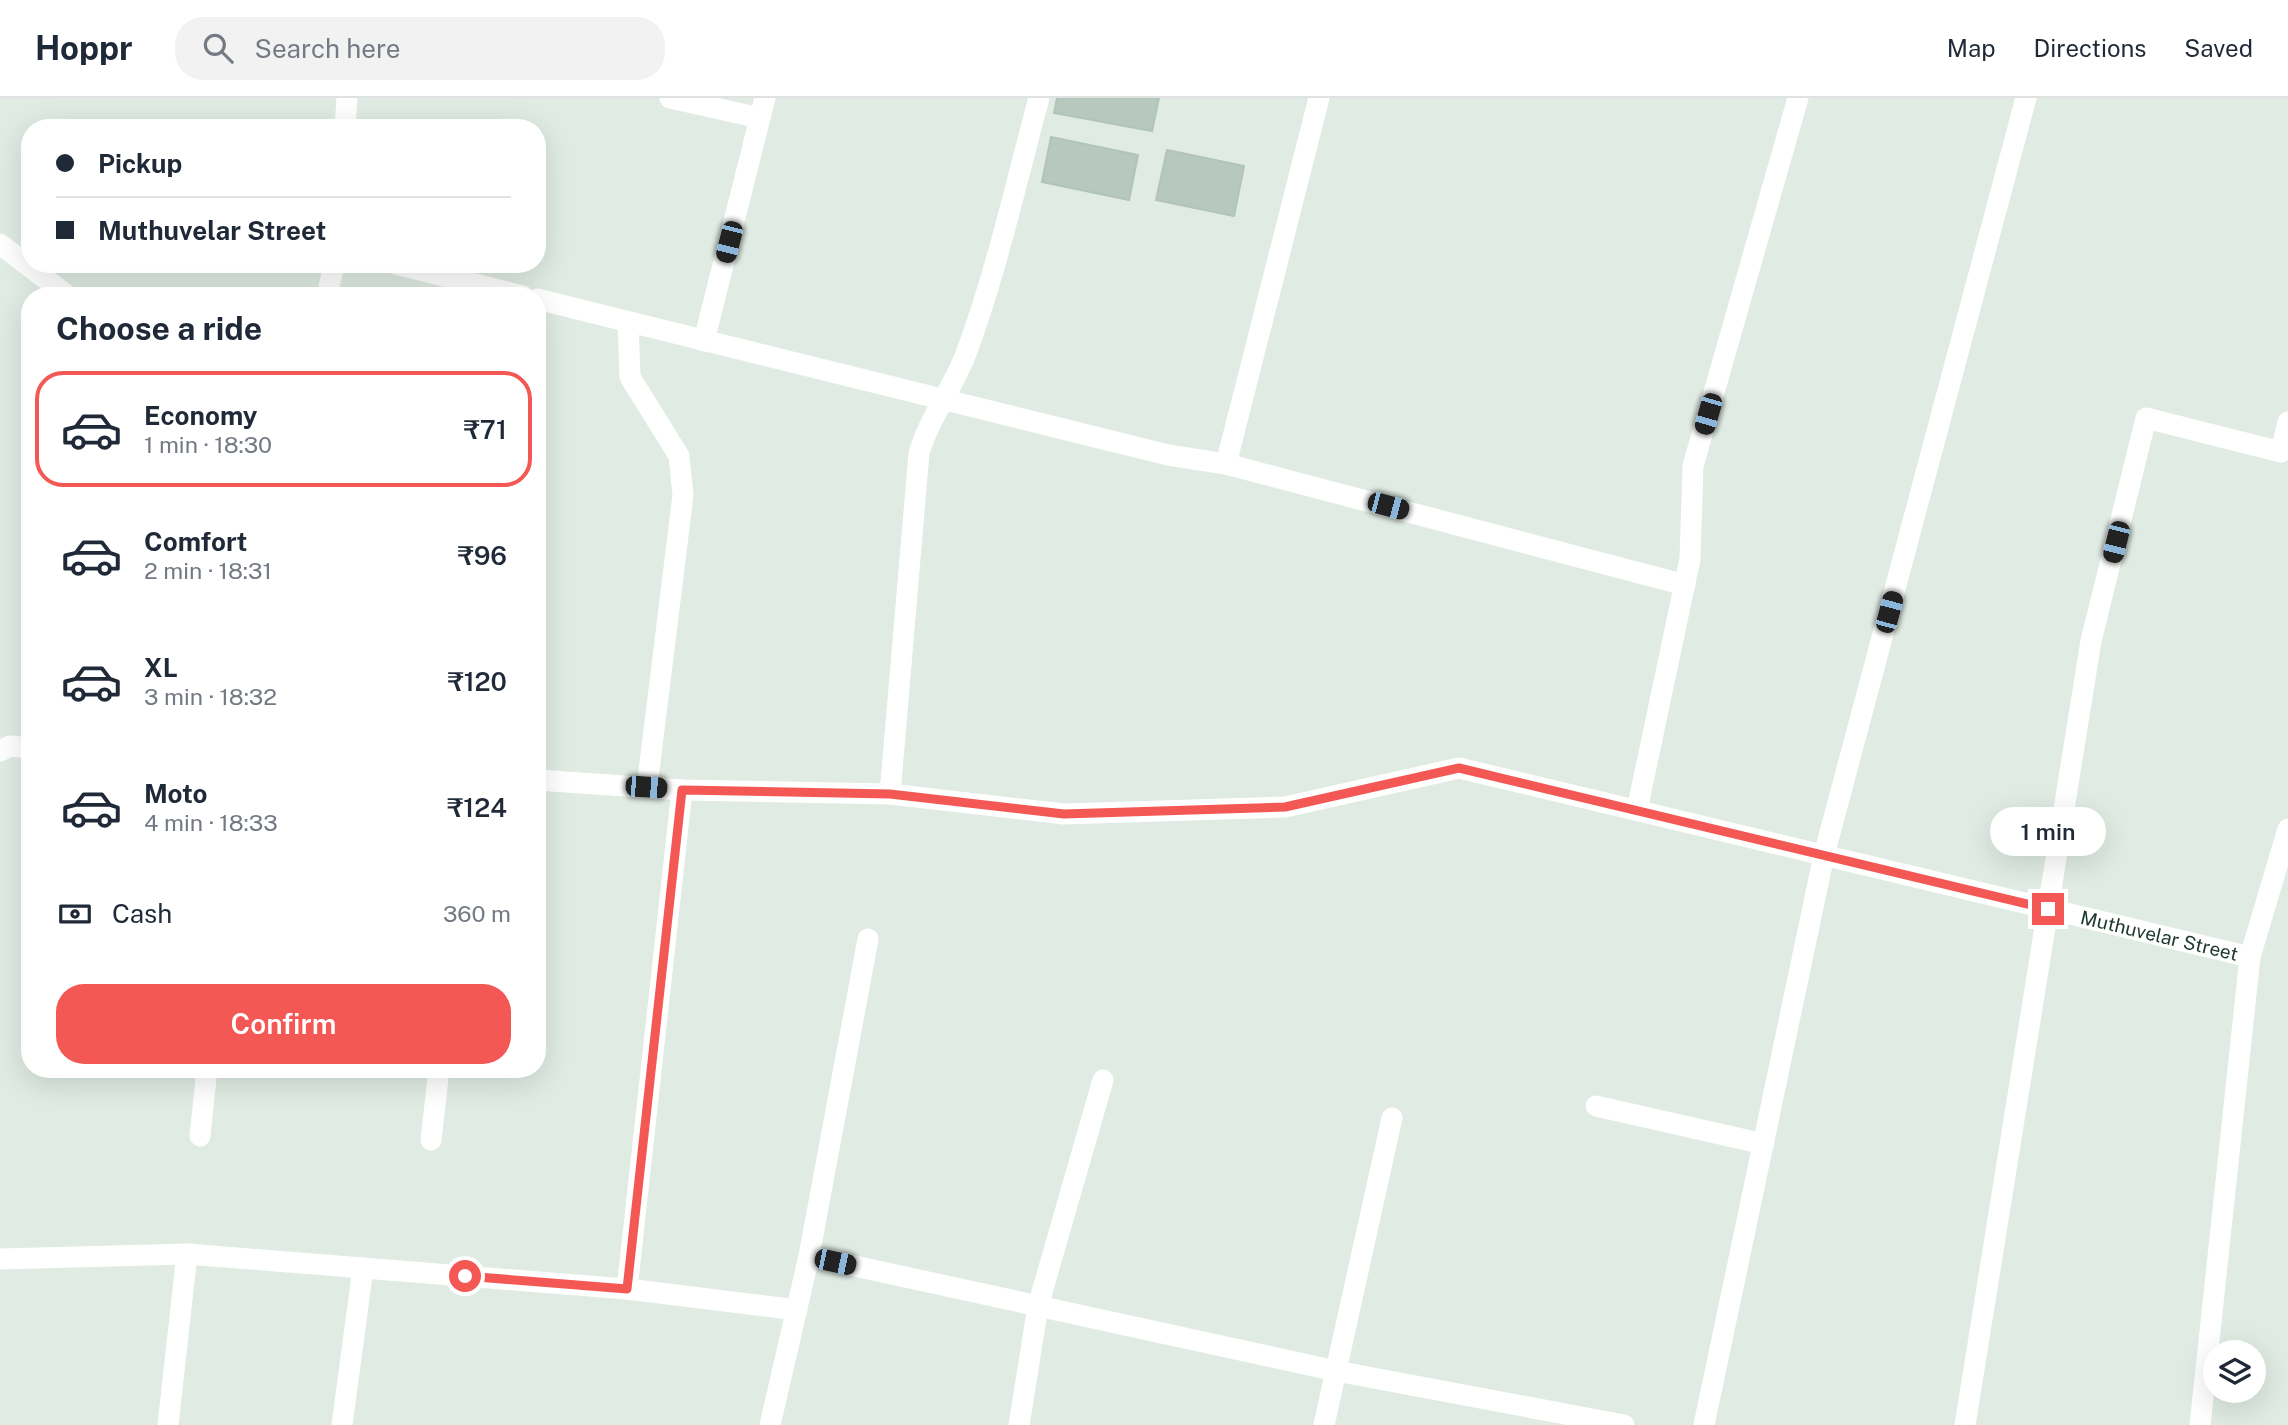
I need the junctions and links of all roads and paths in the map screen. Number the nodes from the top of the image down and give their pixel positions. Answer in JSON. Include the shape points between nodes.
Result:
{"nodes":[{"id":1,"x":347,"y":98,"type":"edge"},
{"id":2,"x":670,"y":98,"type":"edge"},
{"id":3,"x":1039,"y":98,"type":"edge"},
{"id":4,"x":1320,"y":98,"type":"edge"},
{"id":5,"x":1798,"y":98,"type":"edge"},
{"id":6,"x":2026,"y":98,"type":"edge"},
{"id":7,"x":762,"y":108,"type":"edge"},
{"id":8,"x":346,"y":119,"type":"edge"},
{"id":9,"x":0,"y":244,"type":"edge"},
{"id":10,"x":21,"y":260,"type":"edge"},
{"id":11,"x":38,"y":273,"type":"edge"},
{"id":12,"x":432,"y":273,"type":"edge"},
{"id":13,"x":56,"y":287,"type":"edge"},
{"id":14,"x":487,"y":287,"type":"edge"},
{"id":15,"x":546,"y":301,"type":"edge"},
{"id":16,"x":628,"y":322,"type":"junction"},
{"id":17,"x":704,"y":341,"type":"junction"},
{"id":18,"x":944,"y":400,"type":"junction"},
{"id":19,"x":2288,"y":422,"type":"edge"},
{"id":20,"x":2284,"y":453,"type":"edge"},
{"id":21,"x":1226,"y":464,"type":"junction"},
{"id":22,"x":1685,"y":584,"type":"junction"},
{"id":23,"x":21,"y":748,"type":"edge"},
{"id":24,"x":0,"y":751,"type":"edge"},
{"id":25,"x":546,"y":781,"type":"edge"},
{"id":26,"x":646,"y":787,"type":"junction"},
{"id":27,"x":682,"y":790,"type":"junction"},
{"id":28,"x":890,"y":794,"type":"junction"},
{"id":29,"x":1637,"y":810,"type":"junction"},
{"id":30,"x":2288,"y":830,"type":"edge"},
{"id":31,"x":1824,"y":855,"type":"junction"},
{"id":32,"x":2048,"y":909,"type":"junction"},
{"id":33,"x":868,"y":939,"type":"dead end"},
{"id":34,"x":2250,"y":957,"type":"junction"},
{"id":35,"x":206,"y":1078,"type":"edge"},
{"id":36,"x":438,"y":1078,"type":"edge"},
{"id":37,"x":1103,"y":1080,"type":"dead end"},
{"id":38,"x":1596,"y":1106,"type":"dead end"},
{"id":39,"x":1392,"y":1118,"type":"dead end"},
{"id":40,"x":200,"y":1136,"type":"dead end"},
{"id":41,"x":431,"y":1140,"type":"dead end"},
{"id":42,"x":1763,"y":1144,"type":"junction"},
{"id":43,"x":187,"y":1254,"type":"junction"},
{"id":44,"x":809,"y":1256,"type":"junction"},
{"id":45,"x":0,"y":1259,"type":"edge"},
{"id":46,"x":363,"y":1268,"type":"junction"},
{"id":47,"x":627,"y":1289,"type":"junction"},
{"id":48,"x":1038,"y":1306,"type":"junction"},
{"id":49,"x":797,"y":1310,"type":"junction"},
{"id":50,"x":1336,"y":1371,"type":"junction"},
{"id":51,"x":1517,"y":1415,"type":"edge"},
{"id":52,"x":168,"y":1425,"type":"edge"},
{"id":53,"x":342,"y":1425,"type":"edge"},
{"id":54,"x":770,"y":1425,"type":"edge"},
{"id":55,"x":1018,"y":1425,"type":"edge"},
{"id":56,"x":1324,"y":1425,"type":"edge"},
{"id":57,"x":1624,"y":1425,"type":"edge"},
{"id":58,"x":1704,"y":1425,"type":"edge"},
{"id":59,"x":1965,"y":1425,"type":"edge"},
{"id":60,"x":2200,"y":1425,"type":"edge"}],
"edges":[{"from":1,"to":8,"type":"street"},
{"from":2,"to":7,"type":"street"},
{"from":3,"to":18,"type":"street","via":[[981,311]]},
{"from":4,"to":21,"type":"street"},
{"from":5,"to":22,"type":"street","via":[[1693,466]]},
{"from":6,"to":31,"type":"street"},
{"from":7,"to":17,"type":"street"},
{"from":9,"to":10,"type":"street"},
{"from":11,"to":13,"type":"street"},
{"from":12,"to":14,"type":"street"},
{"from":15,"to":16,"type":"street"},
{"from":16,"to":17,"type":"street"},
{"from":16,"to":26,"type":"street","via":[[630,377],[679,456],[683,495]]},
{"from":17,"to":18,"type":"street"},
{"from":18,"to":21,"type":"street","via":[[1168,455]]},
{"from":18,"to":28,"type":"street","via":[[919,453]]},
{"from":19,"to":20,"type":"street"},
{"from":20,"to":32,"type":"street","via":[[2146,418],[2091,641]]},
{"from":21,"to":22,"type":"street"},
{"from":22,"to":29,"type":"street"},
{"from":23,"to":24,"type":"street"},
{"from":25,"to":26,"type":"street","name":"Muthuvelar Street"},
{"from":26,"to":27,"type":"street","name":"Muthuvelar Street"},
{"from":27,"to":28,"type":"street","name":"Muthuvelar Street"},
{"from":27,"to":47,"type":"street"},
{"from":28,"to":29,"type":"street","name":"Muthuvelar Street","via":[[1064,814],[1285,807],[1459,768]]},
{"from":29,"to":31,"type":"street","name":"Muthuvelar Street"},
{"from":30,"to":34,"type":"street"},
{"from":31,"to":32,"type":"street","name":"Muthuvelar Street"},
{"from":31,"to":42,"type":"street"},
{"from":32,"to":34,"type":"street","name":"Muthuvelar Street"},
{"from":32,"to":59,"type":"street"},
{"from":33,"to":44,"type":"street"},
{"from":34,"to":60,"type":"street"},
{"from":35,"to":40,"type":"street"},
{"from":36,"to":41,"type":"street"},
{"from":37,"to":48,"type":"street"},
{"from":38,"to":42,"type":"street"},
{"from":39,"to":50,"type":"street"},
{"from":42,"to":58,"type":"street"},
{"from":43,"to":45,"type":"street"},
{"from":43,"to":46,"type":"street"},
{"from":43,"to":52,"type":"street"},
{"from":44,"to":48,"type":"street"},
{"from":44,"to":49,"type":"street"},
{"from":46,"to":47,"type":"street"},
{"from":46,"to":53,"type":"street"},
{"from":47,"to":49,"type":"street"},
{"from":48,"to":50,"type":"street"},
{"from":48,"to":55,"type":"street"},
{"from":49,"to":54,"type":"street"},
{"from":50,"to":51,"type":"street"},
{"from":50,"to":56,"type":"street"},
{"from":51,"to":57,"type":"street"}]}
